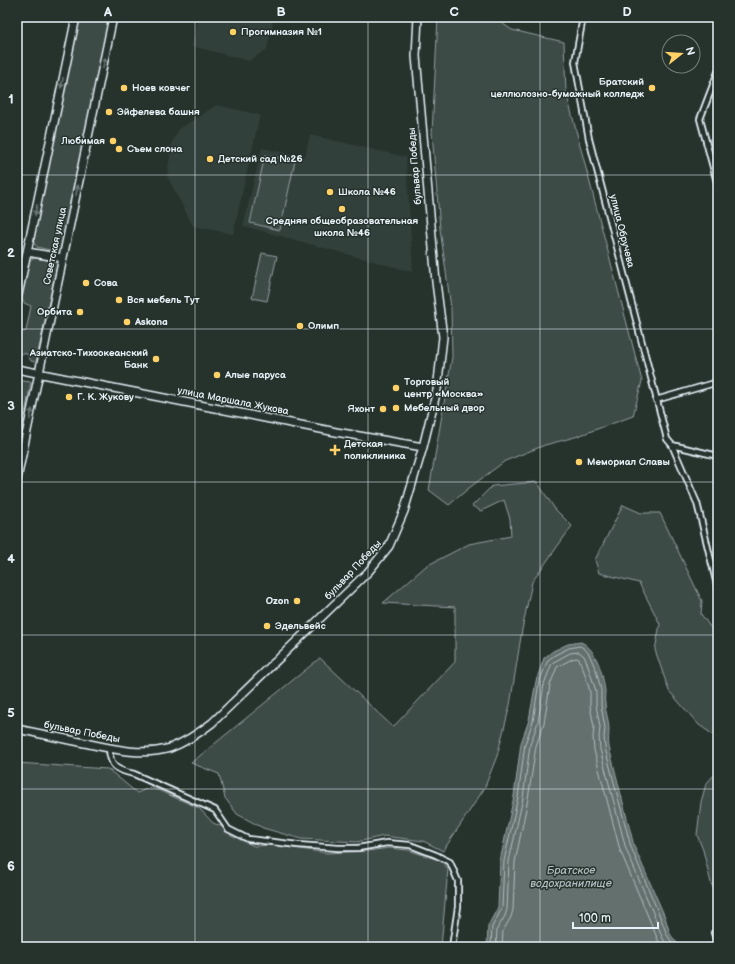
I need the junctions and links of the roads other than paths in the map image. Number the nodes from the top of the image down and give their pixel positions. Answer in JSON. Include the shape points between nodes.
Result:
{"nodes":[{"id":1,"x":76,"y":17,"type":"edge"},
{"id":2,"x":113,"y":17,"type":"edge"},
{"id":3,"x":418,"y":17,"type":"edge"},
{"id":4,"x":583,"y":17,"type":"edge"},
{"id":5,"x":718,"y":72,"type":"edge"},
{"id":6,"x":718,"y":186,"type":"edge"},
{"id":7,"x":27,"y":252,"type":"junction"},
{"id":8,"x":63,"y":258,"type":"junction"},
{"id":9,"x":17,"y":300,"type":"edge"},
{"id":10,"x":17,"y":369,"type":"edge"},
{"id":11,"x":39,"y":373,"type":"junction"},
{"id":12,"x":718,"y":382,"type":"edge"},
{"id":13,"x":656,"y":400,"type":"junction"},
{"id":14,"x":672,"y":445,"type":"junction"},
{"id":15,"x":423,"y":447,"type":"junction"},
{"id":16,"x":718,"y":456,"type":"edge"},
{"id":17,"x":17,"y":479,"type":"edge"},
{"id":18,"x":718,"y":590,"type":"edge"},
{"id":19,"x":17,"y":729,"type":"edge"},
{"id":20,"x":109,"y":748,"type":"junction"},
{"id":21,"x":714,"y":933,"type":"dead end"},
{"id":22,"x":718,"y":944,"type":"edge"},
{"id":23,"x":452,"y":947,"type":"edge"}],
"edges":[{"from":1,"to":7,"type":"street","one_way":true},
{"from":8,"to":2,"type":"street","name":"Советская улица","one_way":true},
{"from":3,"to":15,"type":"street","name":"бульвар Победы","via":[[416,56],[443,336],[437,390]]},
{"from":4,"to":13,"type":"street","name":"улица Обручева","via":[[575,62],[589,139]]},
{"from":5,"to":6,"type":"street","via":[[700,119]]},
{"from":7,"to":8,"type":"street"},
{"from":7,"to":9,"type":"street"},
{"from":8,"to":11,"type":"street","name":"Советская улица"},
{"from":10,"to":11,"type":"street","name":"улица Маршала Жукова"},
{"from":11,"to":15,"type":"street","name":"улица Маршала Жукова"},
{"from":17,"to":11,"type":"street","name":"Советская улица","one_way":true},
{"from":12,"to":13,"type":"street"},
{"from":13,"to":14,"type":"street","name":"улица Обручева","via":[[667,439]]},
{"from":14,"to":16,"type":"street"},
{"from":14,"to":18,"type":"street","name":"улица Обручева","via":[[697,503]]},
{"from":15,"to":20,"type":"street","name":"бульвар Победы","via":[[404,511],[390,546],[359,580],[212,723],[191,738],[169,748],[136,752]]},
{"from":19,"to":20,"type":"street","name":"бульвар Победы"},
{"from":20,"to":23,"type":"street","via":[[113,765],[215,810],[228,829],[248,839],[338,848],[358,848],[387,843],[410,845],[450,862],[458,881],[458,907]]},
{"from":21,"to":22,"type":"street"}]}
